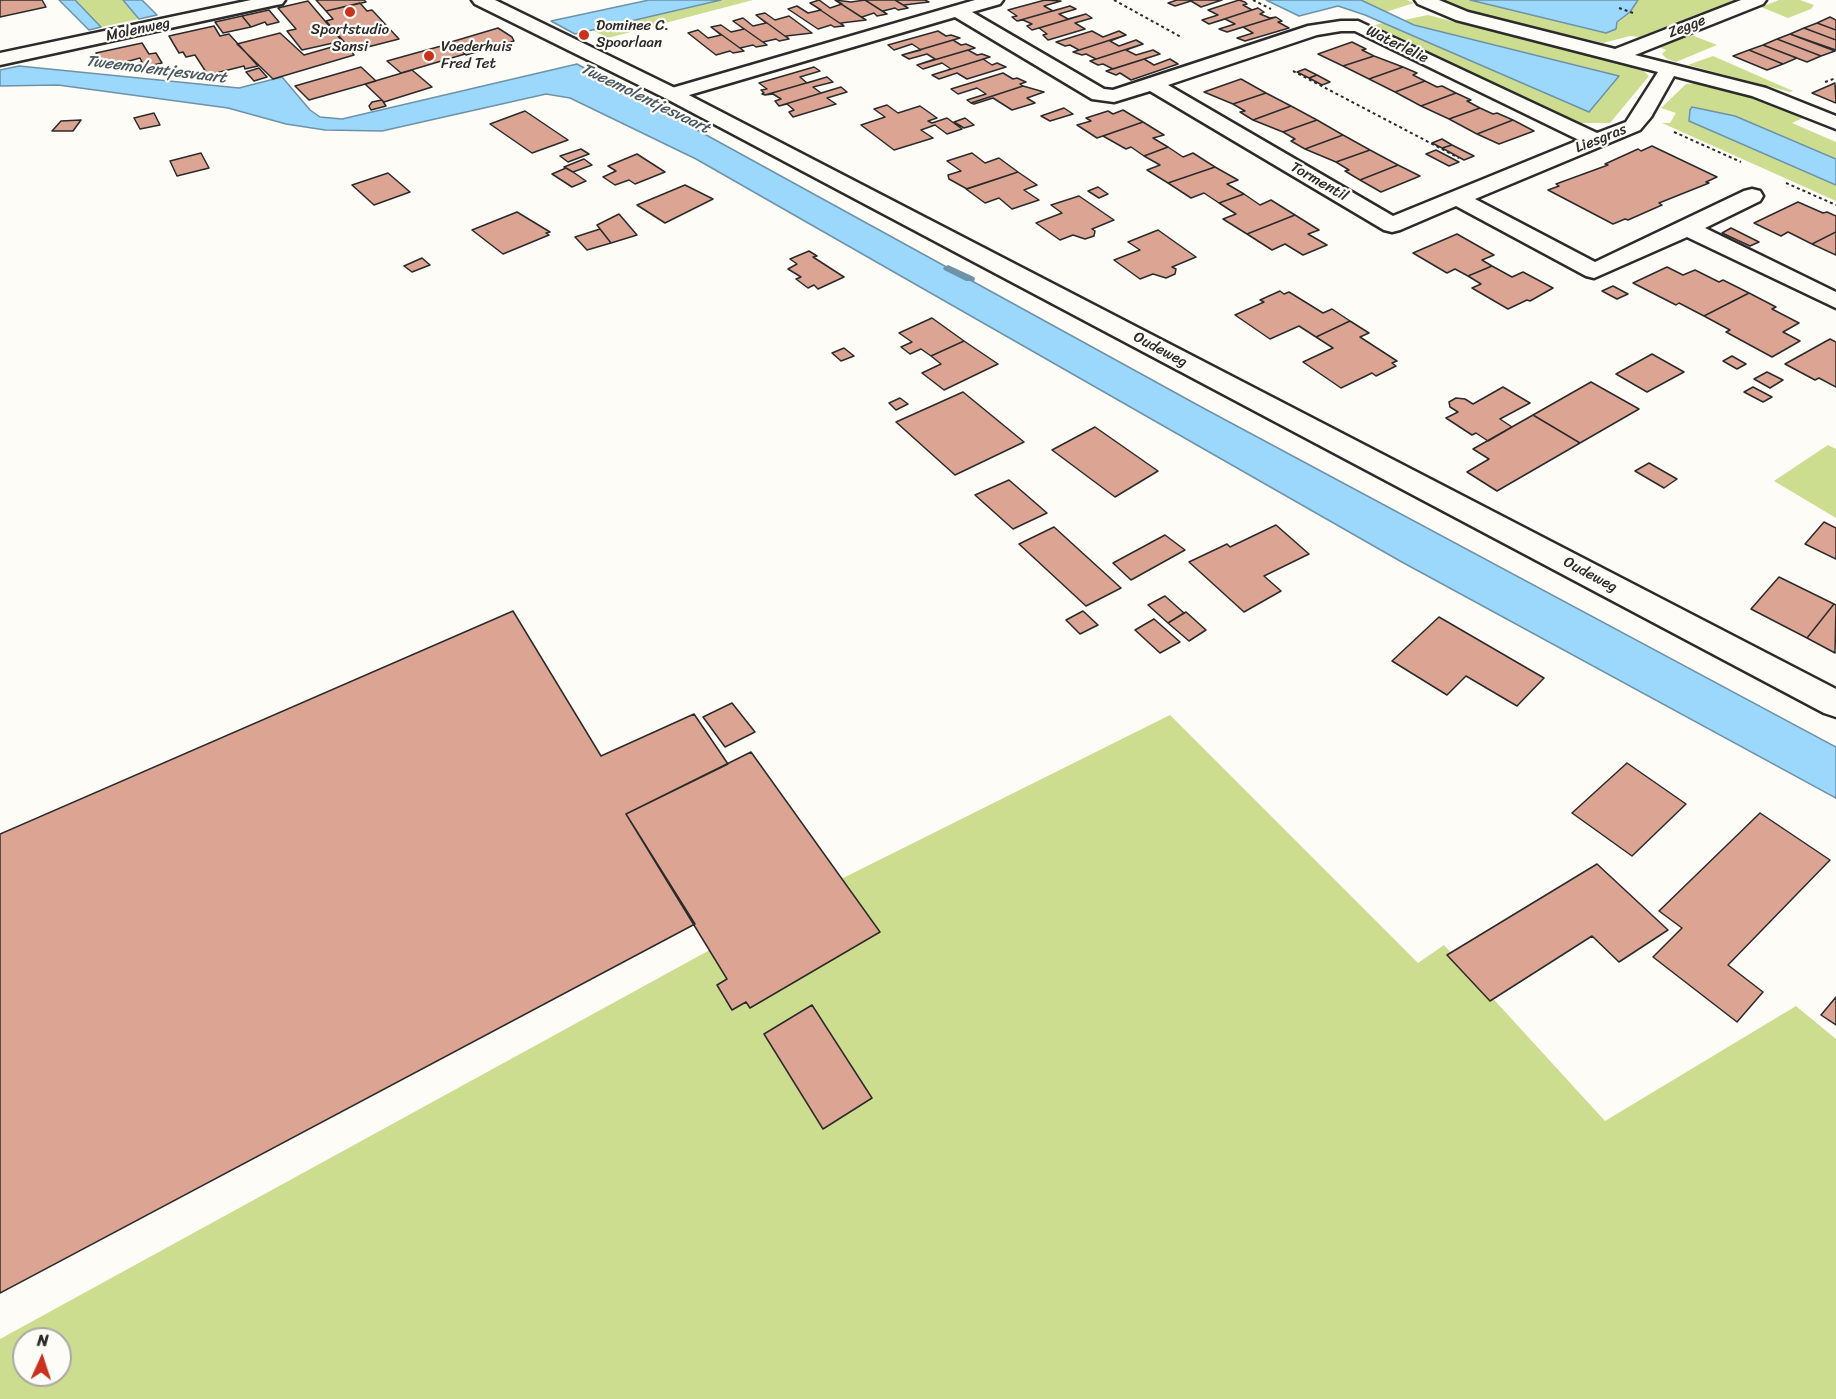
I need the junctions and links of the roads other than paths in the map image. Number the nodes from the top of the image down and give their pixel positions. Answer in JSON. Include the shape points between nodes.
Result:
{"nodes":[{"id":1,"x":276,"y":0,"type":"edge"},
{"id":2,"x":481,"y":0,"type":"edge"},
{"id":3,"x":994,"y":0,"type":"edge"},
{"id":4,"x":1424,"y":0,"type":"edge"},
{"id":5,"x":1757,"y":0,"type":"edge"},
{"id":6,"x":958,"y":10,"type":"junction"},
{"id":7,"x":1617,"y":56,"type":"junction"},
{"id":8,"x":0,"y":59,"type":"edge"},
{"id":9,"x":1669,"y":69,"type":"junction"},
{"id":10,"x":1152,"y":84,"type":"junction"},
{"id":11,"x":672,"y":94,"type":"junction"},
{"id":12,"x":1836,"y":123,"type":"edge"},
{"id":13,"x":1597,"y":141,"type":"junction"},
{"id":14,"x":1752,"y":196,"type":"dead end"},
{"id":15,"x":1457,"y":198,"type":"junction"},
{"id":16,"x":1687,"y":228,"type":"junction"},
{"id":17,"x":1836,"y":301,"type":"edge"},
{"id":18,"x":1836,"y":704,"type":"edge"}],
"edges":[{"from":1,"to":8,"type":"street","name":"Molenweg"},
{"from":2,"to":11,"type":"street","name":"Oudeweg"},
{"from":3,"to":6,"type":"street"},
{"from":4,"to":7,"type":"street","via":[[1462,16]]},
{"from":5,"to":7,"type":"street","name":"Zegge"},
{"from":6,"to":10,"type":"street","via":[[1099,95],[1114,96]]},
{"from":6,"to":11,"type":"street"},
{"from":7,"to":9,"type":"street"},
{"from":9,"to":12,"type":"street","via":[[1759,92]]},
{"from":9,"to":13,"type":"street","name":"Liesgras","via":[[1633,126]]},
{"from":10,"to":13,"type":"street","name":"Waterlelie","via":[[1314,30],[1359,26]]},
{"from":10,"to":15,"type":"street","name":"Tormentil","via":[[1392,225]]},
{"from":11,"to":18,"type":"street","name":"Oudeweg"},
{"from":13,"to":15,"type":"street","name":"Liesgras"},
{"from":14,"to":16,"type":"street"},
{"from":15,"to":16,"type":"street","via":[[1594,271]]},
{"from":16,"to":17,"type":"street"}]}
